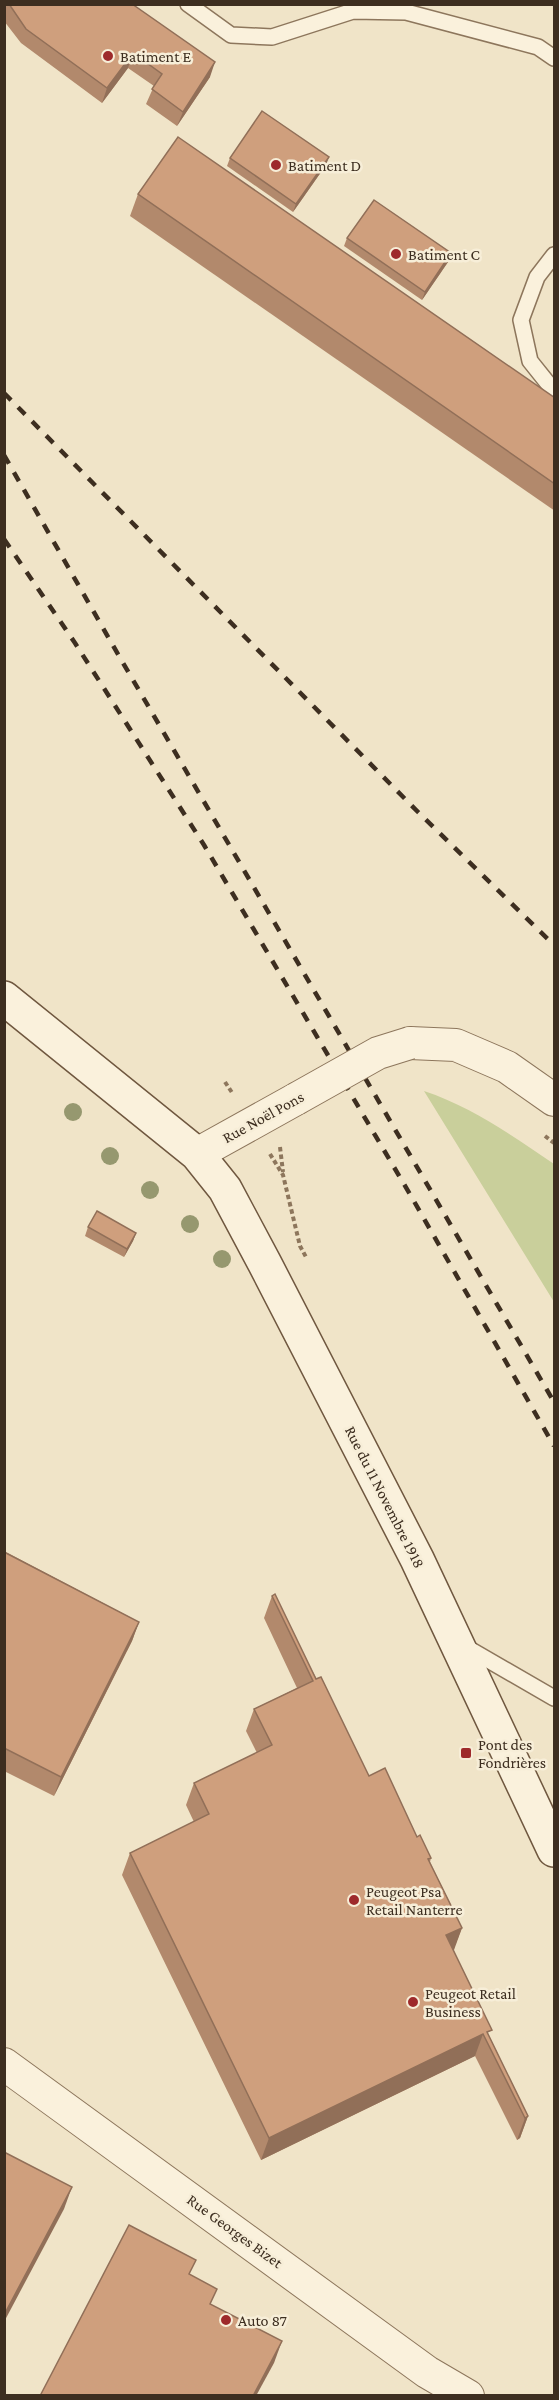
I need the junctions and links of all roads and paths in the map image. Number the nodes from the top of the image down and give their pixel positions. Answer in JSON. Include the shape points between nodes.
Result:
{"nodes":[{"id":1,"x":188,"y":4,"type":"edge"},
{"id":2,"x":555,"y":58,"type":"edge"},
{"id":3,"x":555,"y":255,"type":"edge"},
{"id":4,"x":555,"y":391,"type":"edge"},
{"id":5,"x":4,"y":998,"type":"edge"},
{"id":6,"x":225,"y":1082,"type":"dead end"},
{"id":7,"x":555,"y":1100,"type":"edge"},
{"id":8,"x":251,"y":1124,"type":"junction"},
{"id":9,"x":289,"y":1141,"type":"dead end"},
{"id":10,"x":197,"y":1154,"type":"junction"},
{"id":11,"x":283,"y":1175,"type":"junction"},
{"id":12,"x":300,"y":1246,"type":"dead end"},
{"id":13,"x":456,"y":1641,"type":"junction"},
{"id":14,"x":555,"y":1698,"type":"edge"},
{"id":15,"x":555,"y":1850,"type":"edge"},
{"id":16,"x":4,"y":2064,"type":"edge"},
{"id":17,"x":468,"y":2396,"type":"edge"}],
"edges":[{"from":1,"to":2,"type":"lane","via":[[231,35],[272,38],[353,11],[406,12],[538,47]]},
{"from":3,"to":4,"type":"lane","via":[[537,277],[521,320],[530,361]]},
{"from":5,"to":10,"type":"street"},
{"from":6,"to":8,"type":"path"},
{"from":7,"to":8,"type":"street","name":"Rue Noël Pons","bridge":true,"via":[[507,1067],[456,1045],[410,1043],[378,1053]]},
{"from":8,"to":10,"type":"street","name":"Rue Noël Pons"},
{"from":8,"to":11,"type":"path"},
{"from":9,"to":11,"type":"path","via":[[280,1147]]},
{"from":10,"to":13,"type":"street","name":"Rue du 11 Novembre 1918","via":[[225,1189],[266,1264]]},
{"from":11,"to":12,"type":"path"},
{"from":13,"to":14,"type":"lane"},
{"from":13,"to":15,"type":"street","name":"Rue du 11 Novembre 1918"},
{"from":16,"to":17,"type":"street","name":"Rue Georges Bizet","via":[[427,2372]]}]}
